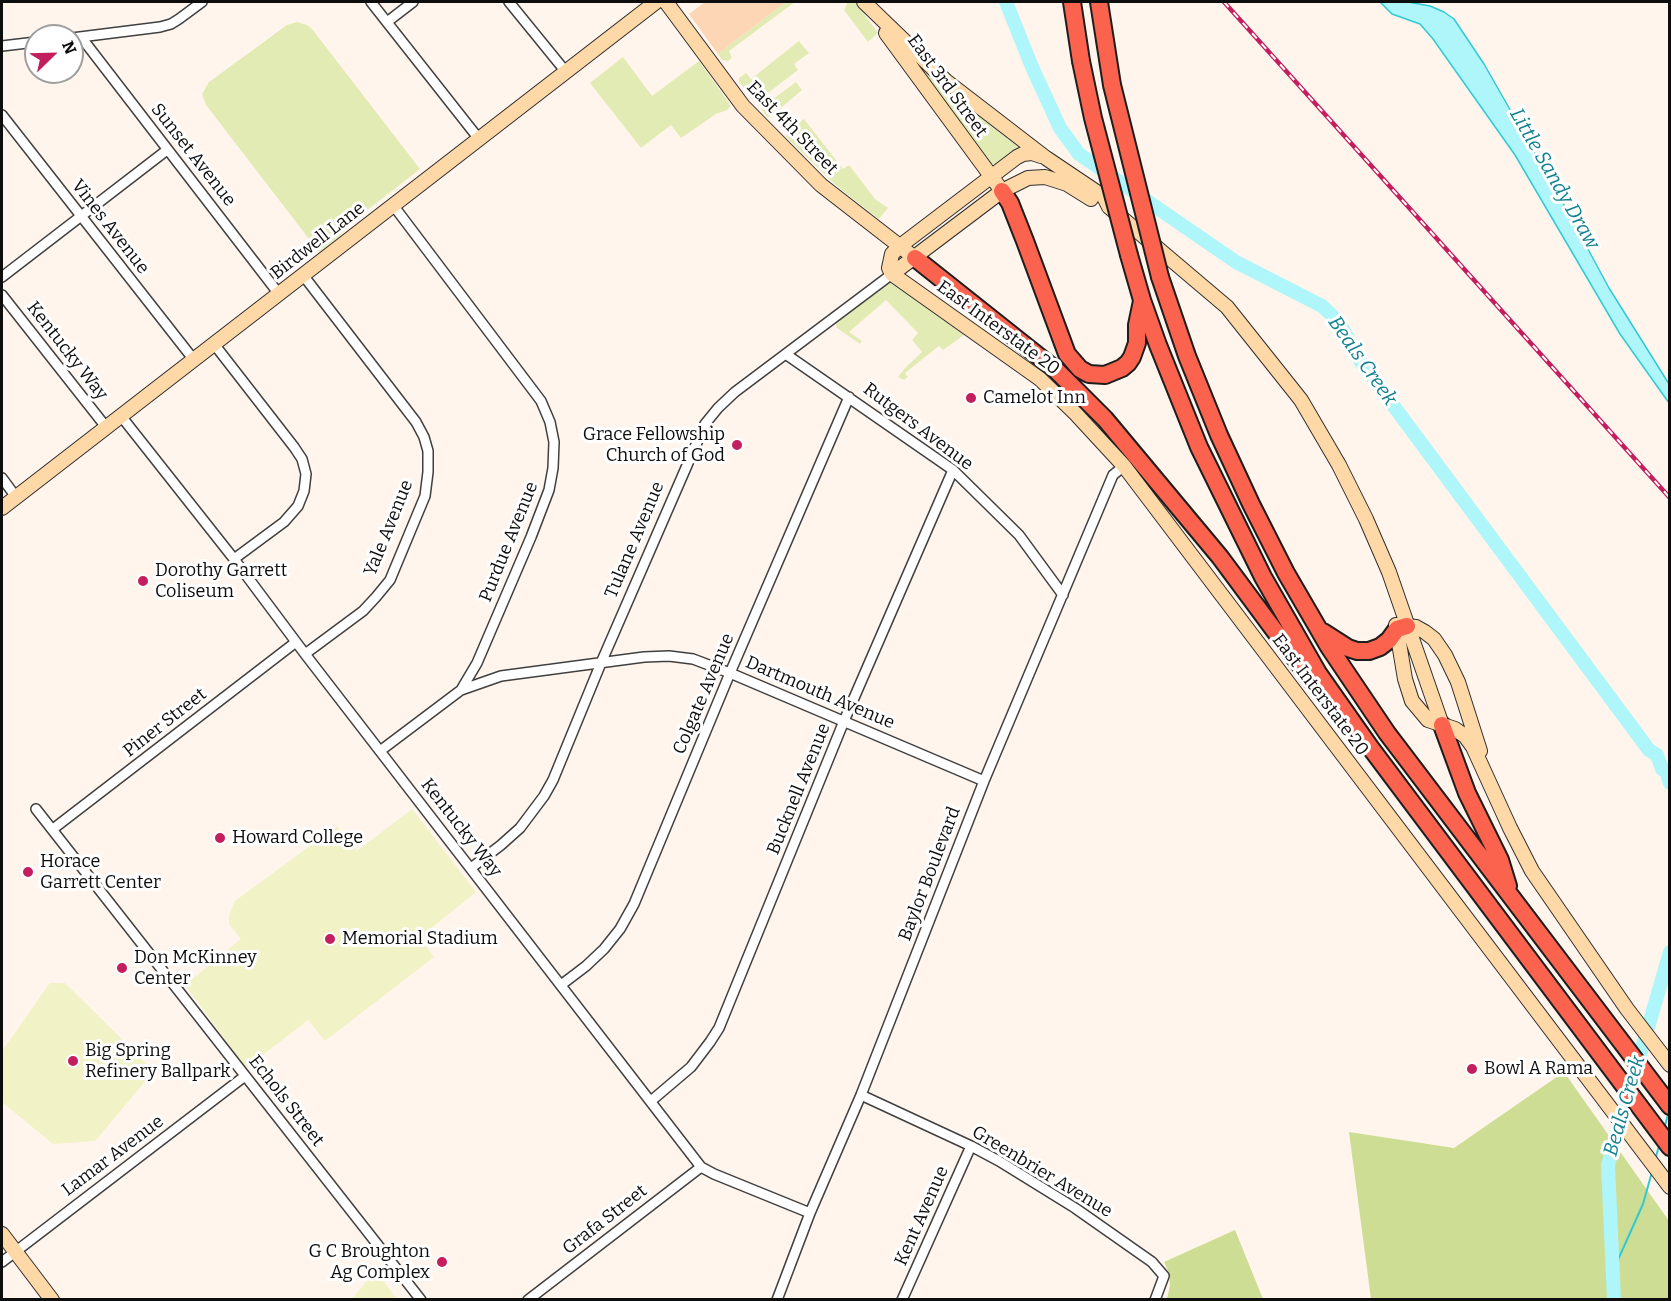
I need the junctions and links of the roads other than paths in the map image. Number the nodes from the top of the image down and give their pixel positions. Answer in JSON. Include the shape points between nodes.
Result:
{"nodes":[{"id":1,"x":202,"y":2,"type":"edge"},
{"id":2,"x":371,"y":2,"type":"edge"},
{"id":3,"x":413,"y":2,"type":"edge"},
{"id":4,"x":509,"y":2,"type":"edge"},
{"id":5,"x":656,"y":2,"type":"edge"},
{"id":6,"x":666,"y":2,"type":"edge"},
{"id":7,"x":864,"y":2,"type":"edge"},
{"id":8,"x":1072,"y":2,"type":"edge"},
{"id":9,"x":1099,"y":2,"type":"edge"},
{"id":10,"x":387,"y":22,"type":"junction"},
{"id":11,"x":84,"y":37,"type":"edge"},
{"id":12,"x":24,"y":43,"type":"edge"},
{"id":13,"x":2,"y":46,"type":"edge"},
{"id":14,"x":84,"y":48,"type":"edge"},
{"id":15,"x":566,"y":72,"type":"junction"},
{"id":16,"x":2,"y":115,"type":"edge"},
{"id":17,"x":479,"y":139,"type":"junction"},
{"id":18,"x":167,"y":150,"type":"junction"},
{"id":19,"x":1046,"y":158,"type":"junction"},
{"id":20,"x":991,"y":176,"type":"junction"},
{"id":21,"x":1002,"y":191,"type":"junction"},
{"id":22,"x":393,"y":205,"type":"junction"},
{"id":23,"x":1109,"y":207,"type":"junction"},
{"id":24,"x":81,"y":217,"type":"junction"},
{"id":25,"x":900,"y":246,"type":"junction"},
{"id":26,"x":915,"y":258,"type":"junction"},
{"id":27,"x":892,"y":274,"type":"junction"},
{"id":28,"x":303,"y":275,"type":"junction"},
{"id":29,"x":2,"y":277,"type":"edge"},
{"id":30,"x":279,"y":294,"type":"junction"},
{"id":31,"x":2,"y":295,"type":"edge"},
{"id":32,"x":1142,"y":300,"type":"junction"},
{"id":33,"x":214,"y":344,"type":"junction"},
{"id":34,"x":787,"y":355,"type":"junction"},
{"id":35,"x":194,"y":360,"type":"junction"},
{"id":36,"x":849,"y":397,"type":"junction"},
{"id":37,"x":121,"y":416,"type":"junction"},
{"id":38,"x":106,"y":427,"type":"junction"},
{"id":39,"x":1124,"y":466,"type":"junction"},
{"id":40,"x":953,"y":470,"type":"junction"},
{"id":41,"x":2,"y":478,"type":"edge"},
{"id":42,"x":16,"y":497,"type":"junction"},
{"id":43,"x":2,"y":508,"type":"edge"},
{"id":44,"x":234,"y":559,"type":"junction"},
{"id":45,"x":1063,"y":595,"type":"junction"},
{"id":46,"x":1317,"y":628,"type":"junction"},
{"id":47,"x":1402,"y":628,"type":"junction"},
{"id":48,"x":296,"y":642,"type":"junction"},
{"id":49,"x":305,"y":654,"type":"junction"},
{"id":50,"x":601,"y":663,"type":"junction"},
{"id":51,"x":730,"y":674,"type":"junction"},
{"id":52,"x":461,"y":690,"type":"junction"},
{"id":53,"x":1348,"y":718,"type":"junction"},
{"id":54,"x":844,"y":721,"type":"junction"},
{"id":55,"x":1442,"y":725,"type":"junction"},
{"id":56,"x":380,"y":751,"type":"junction"},
{"id":57,"x":1488,"y":779,"type":"junction"},
{"id":58,"x":984,"y":781,"type":"junction"},
{"id":59,"x":36,"y":809,"type":"dead end"},
{"id":60,"x":53,"y":829,"type":"junction"},
{"id":61,"x":471,"y":868,"type":"junction"},
{"id":62,"x":1511,"y":895,"type":"junction"},
{"id":63,"x":561,"y":984,"type":"junction"},
{"id":64,"x":1670,"y":1065,"type":"edge"},
{"id":65,"x":245,"y":1076,"type":"junction"},
{"id":66,"x":861,"y":1095,"type":"junction"},
{"id":67,"x":651,"y":1101,"type":"junction"},
{"id":68,"x":1670,"y":1106,"type":"edge"},
{"id":69,"x":971,"y":1146,"type":"junction"},
{"id":70,"x":1670,"y":1147,"type":"edge"},
{"id":71,"x":701,"y":1167,"type":"junction"},
{"id":72,"x":1670,"y":1187,"type":"edge"},
{"id":73,"x":810,"y":1213,"type":"junction"},
{"id":74,"x":2,"y":1234,"type":"edge"},
{"id":75,"x":15,"y":1252,"type":"junction"},
{"id":76,"x":2,"y":1262,"type":"edge"},
{"id":77,"x":780,"y":1298,"type":"edge"},
{"id":78,"x":52,"y":1299,"type":"edge"},
{"id":79,"x":421,"y":1299,"type":"edge"},
{"id":80,"x":528,"y":1299,"type":"edge"},
{"id":81,"x":902,"y":1299,"type":"edge"},
{"id":82,"x":1155,"y":1299,"type":"edge"}],
"edges":[{"from":1,"to":11,"type":"street","via":[[171,24]]},
{"from":2,"to":10,"type":"street"},
{"from":3,"to":10,"type":"street"},
{"from":4,"to":15,"type":"street"},
{"from":5,"to":15,"type":"main road","name":"Birdwell Lane"},
{"from":6,"to":25,"type":"main road","name":"East 4th Street","via":[[743,106],[821,185]]},
{"from":7,"to":19,"type":"main road","via":[[946,81]]},
{"from":7,"to":20,"type":"main road","name":"East 3rd Street"},
{"from":8,"to":32,"type":"highway","bridge":true,"via":[[1094,117]]},
{"from":9,"to":46,"type":"highway","bridge":true,"via":[[1112,85],[1160,277],[1187,356],[1256,514]]},
{"from":10,"to":17,"type":"street"},
{"from":12,"to":13,"type":"street"},
{"from":14,"to":18,"type":"street","name":"Sunset Avenue"},
{"from":15,"to":17,"type":"main road","name":"Birdwell Lane"},
{"from":16,"to":24,"type":"street","name":"Vines Avenue"},
{"from":17,"to":22,"type":"main road","name":"Birdwell Lane"},
{"from":18,"to":24,"type":"street"},
{"from":18,"to":30,"type":"street","name":"Sunset Avenue"},
{"from":19,"to":20,"type":"main road","via":[[1023,154]]},
{"from":19,"to":23,"type":"main road","via":[[1104,197]]},
{"from":20,"to":21,"type":"main road","name":"East 3rd Street"},
{"from":20,"to":25,"type":"main road"},
{"from":21,"to":23,"type":"main road","name":"Tulane Avenue","via":[[1028,178],[1045,177]]},
{"from":21,"to":26,"type":"main road","name":"Tulane Avenue"},
{"from":21,"to":32,"type":"highway","via":[[1067,354],[1080,369],[1105,375],[1128,363],[1137,343]]},
{"from":22,"to":28,"type":"main road","name":"Birdwell Lane"},
{"from":22,"to":52,"type":"street","name":"Purdue Avenue","via":[[541,401],[554,442],[549,490]]},
{"from":23,"to":47,"type":"main road","via":[[1227,307],[1301,400],[1366,519],[1389,572]]},
{"from":24,"to":29,"type":"street"},
{"from":24,"to":35,"type":"street","name":"Vines Avenue"},
{"from":25,"to":26,"type":"main road","name":"East 4th Street"},
{"from":25,"to":27,"type":"main road","via":[[892,254]]},
{"from":26,"to":27,"type":"main road","name":"Tulane Avenue"},
{"from":26,"to":53,"type":"highway","via":[[1056,370],[1105,419],[1220,557],[1326,699]]},
{"from":27,"to":34,"type":"street","name":"Tulane Avenue"},
{"from":27,"to":39,"type":"main road","name":"East Interstate 20","via":[[1040,379]]},
{"from":28,"to":30,"type":"main road","name":"Birdwell Lane"},
{"from":28,"to":49,"type":"street","name":"Yale Avenue","via":[[416,422],[428,451],[425,496],[390,580],[363,611]]},
{"from":30,"to":33,"type":"main road","name":"Birdwell Lane"},
{"from":31,"to":38,"type":"street","name":"Kentucky Way"},
{"from":32,"to":53,"type":"highway","via":[[1188,421],[1239,532],[1318,673]]},
{"from":33,"to":35,"type":"main road","name":"Birdwell Lane"},
{"from":33,"to":44,"type":"street","via":[[294,447],[306,474],[298,506],[284,522]]},
{"from":34,"to":36,"type":"street","name":"Rutgers Avenue"},
{"from":34,"to":50,"type":"street","name":"Tulane Avenue","via":[[735,392],[705,424]]},
{"from":35,"to":37,"type":"main road","name":"Birdwell Lane"},
{"from":36,"to":40,"type":"street","name":"Rutgers Avenue"},
{"from":36,"to":51,"type":"street","name":"Colgate Avenue"},
{"from":37,"to":38,"type":"main road","name":"Birdwell Lane"},
{"from":37,"to":44,"type":"street","name":"Kentucky Way"},
{"from":38,"to":42,"type":"main road","name":"Birdwell Lane"},
{"from":39,"to":45,"type":"street","name":"Baylor Boulevard","via":[[1113,475]]},
{"from":39,"to":72,"type":"main road","name":"East Interstate 20"},
{"from":40,"to":45,"type":"street","name":"Rutgers Avenue","via":[[1019,535]]},
{"from":40,"to":54,"type":"street","name":"Bucknell Avenue"},
{"from":41,"to":42,"type":"street"},
{"from":42,"to":43,"type":"main road","name":"Birdwell Lane"},
{"from":44,"to":48,"type":"street","name":"Kentucky Way"},
{"from":45,"to":58,"type":"street","name":"Baylor Boulevard"},
{"from":46,"to":47,"type":"highway","via":[[1348,648],[1369,651],[1380,647]]},
{"from":46,"to":62,"type":"highway","via":[[1387,732]]},
{"from":47,"to":55,"type":"main road"},
{"from":47,"to":55,"type":"main road","via":[[1405,679],[1412,701],[1428,720]]},
{"from":47,"to":57,"type":"main road","via":[[1416,627],[1425,632],[1445,655],[1458,682]]},
{"from":48,"to":49,"type":"street","name":"Kentucky Way"},
{"from":48,"to":60,"type":"street","name":"Piner Street"},
{"from":49,"to":56,"type":"street","name":"Kentucky Way"},
{"from":50,"to":51,"type":"street","name":"Dartmouth Avenue","via":[[669,656],[693,659]]},
{"from":50,"to":52,"type":"street","name":"Dartmouth Avenue","via":[[501,676]]},
{"from":50,"to":61,"type":"street","name":"Tulane Avenue","via":[[544,796],[520,828]]},
{"from":51,"to":54,"type":"street","name":"Dartmouth Avenue"},
{"from":51,"to":63,"type":"street","name":"Colgate Avenue","via":[[634,904],[604,949]]},
{"from":52,"to":56,"type":"street","name":"Purdue Avenue"},
{"from":53,"to":70,"type":"highway"},
{"from":54,"to":58,"type":"street","name":"Dartmouth Avenue"},
{"from":54,"to":67,"type":"street","name":"Bucknell Avenue","via":[[718,1028],[691,1067]]},
{"from":55,"to":57,"type":"main road","via":[[1465,736]]},
{"from":55,"to":62,"type":"highway"},
{"from":56,"to":61,"type":"street","name":"Kentucky Way"},
{"from":57,"to":64,"type":"main road","via":[[1532,871]]},
{"from":58,"to":66,"type":"street","name":"Baylor Boulevard"},
{"from":59,"to":60,"type":"street","name":"Echols Street"},
{"from":60,"to":65,"type":"street","name":"Echols Street"},
{"from":61,"to":63,"type":"street","name":"Kentucky Way"},
{"from":62,"to":68,"type":"highway"},
{"from":63,"to":67,"type":"street","name":"Kentucky Way"},
{"from":65,"to":75,"type":"street","name":"Lamar Avenue"},
{"from":65,"to":79,"type":"street","name":"Echols Street"},
{"from":66,"to":69,"type":"street","name":"Greenbrier Avenue"},
{"from":66,"to":73,"type":"street","name":"Baylor Boulevard"},
{"from":67,"to":71,"type":"street","name":"Kentucky Way"},
{"from":69,"to":81,"type":"street","name":"Kent Avenue"},
{"from":69,"to":82,"type":"street","name":"Greenbrier Avenue","via":[[1076,1208],[1152,1262],[1164,1276]]},
{"from":71,"to":73,"type":"street","name":"Kentucky Way"},
{"from":71,"to":80,"type":"street","name":"Grafa Street"},
{"from":73,"to":77,"type":"street","name":"Baylor Boulevard"},
{"from":74,"to":75,"type":"main road"},
{"from":75,"to":76,"type":"street","name":"Lamar Avenue"},
{"from":75,"to":78,"type":"main road"}]}
